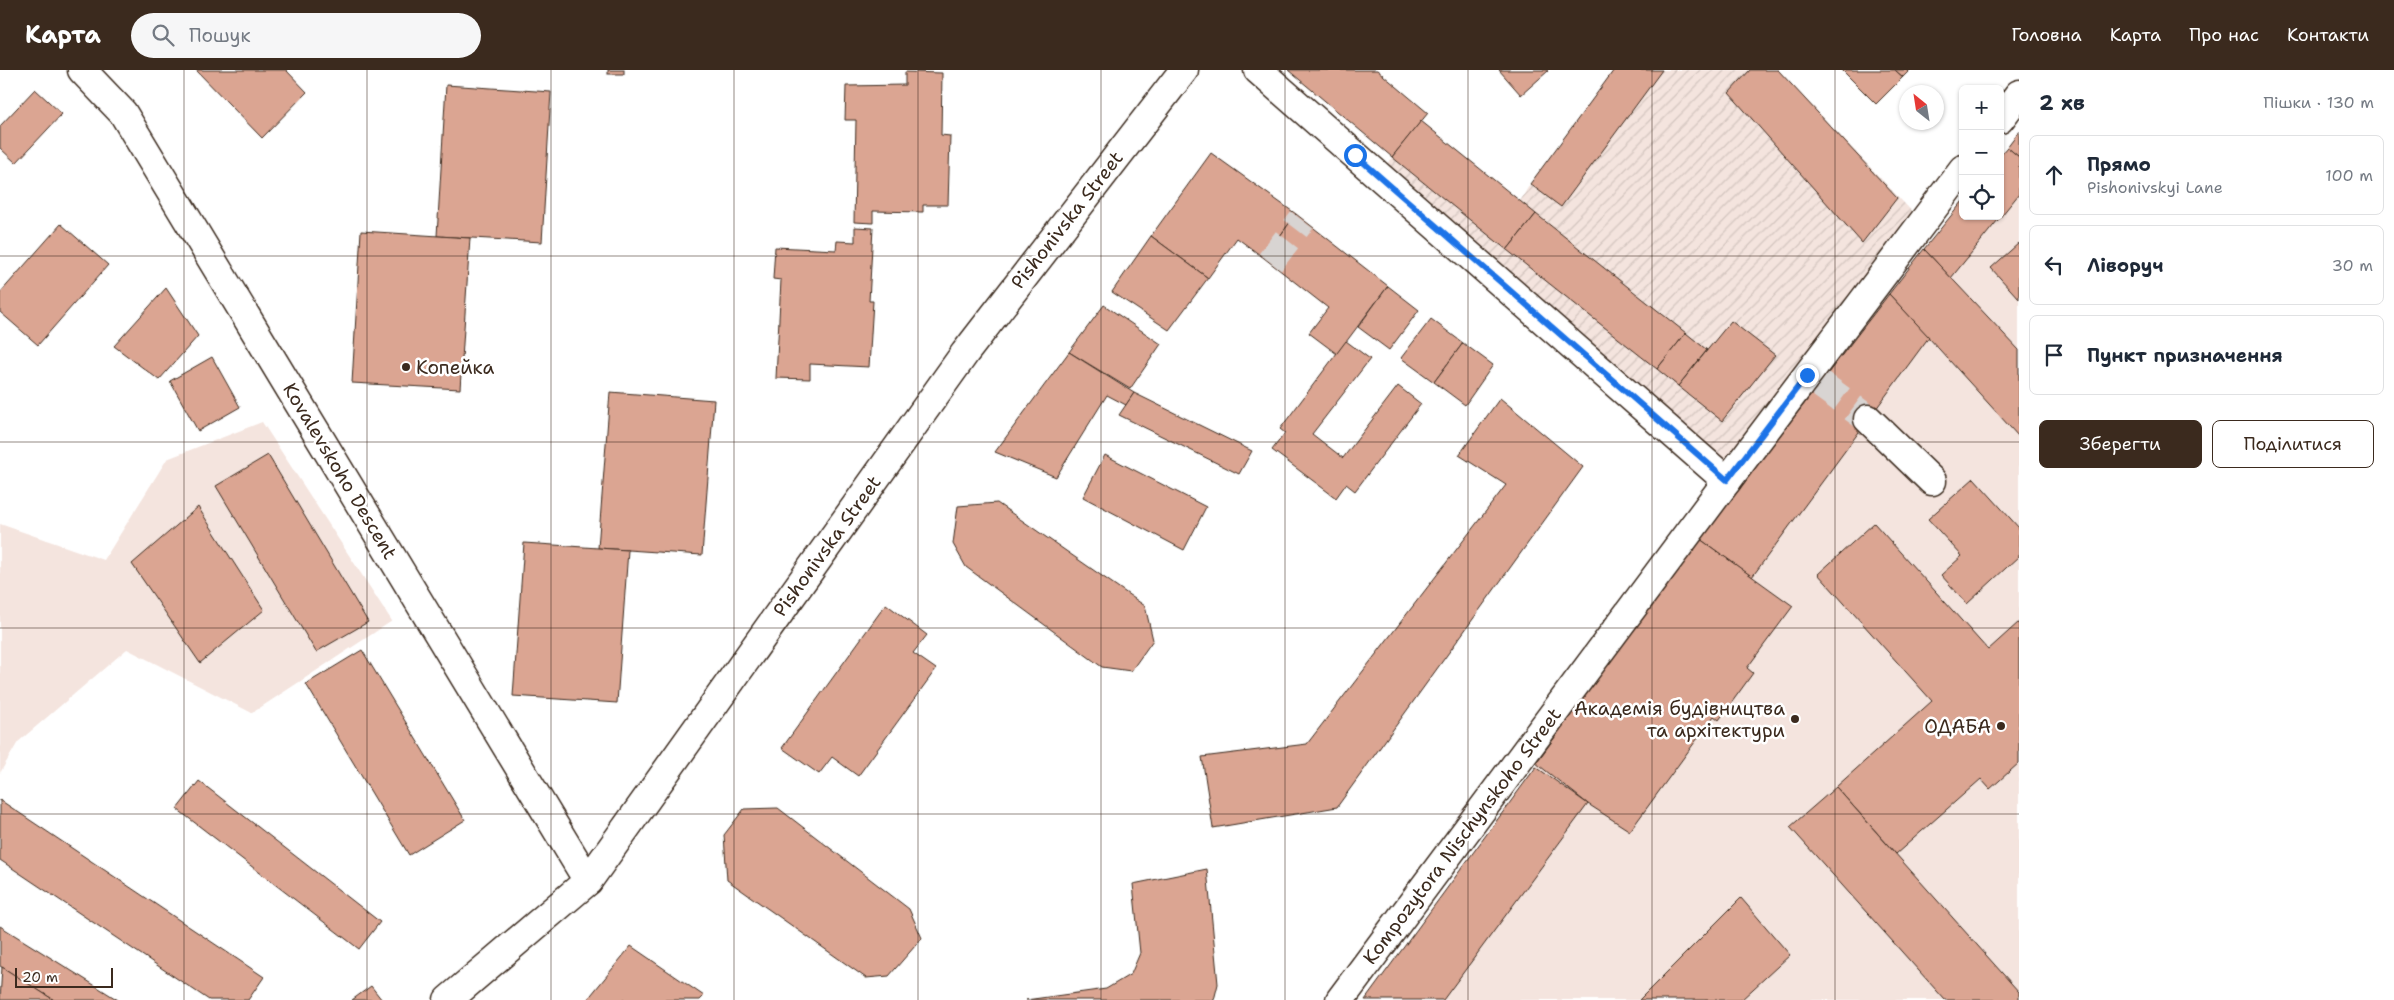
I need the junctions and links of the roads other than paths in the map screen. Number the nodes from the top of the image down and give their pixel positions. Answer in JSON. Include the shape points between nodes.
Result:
{"nodes":[{"id":1,"x":82,"y":70,"type":"edge"},
{"id":2,"x":1184,"y":70,"type":"edge"},
{"id":3,"x":1258,"y":70,"type":"edge"},
{"id":4,"x":2019,"y":94,"type":"edge"},
{"id":5,"x":2004,"y":114,"type":"edge"},
{"id":6,"x":1959,"y":175,"type":"edge"},
{"id":7,"x":1868,"y":418,"type":"tunnel mouth"},
{"id":8,"x":1727,"y":480,"type":"junction"},
{"id":9,"x":1932,"y":481,"type":"dead end"},
{"id":10,"x":588,"y":881,"type":"junction"},
{"id":11,"x":448,"y":1000,"type":"edge"},
{"id":12,"x":1340,"y":1000,"type":"edge"}],
"edges":[{"from":1,"to":10,"type":"street","name":"Kovalevskoho Descent","via":[[123,113]]},
{"from":2,"to":10,"type":"street","name":"Pishonivska Street","via":[[965,353]]},
{"from":3,"to":8,"type":"street"},
{"from":4,"to":5,"type":"street"},
{"from":6,"to":8,"type":"street","name":"Kompozytora Nischynskoho Street","via":[[1813,379]]},
{"from":7,"to":9,"type":"street"},
{"from":8,"to":12,"type":"street","name":"Kompozytora Nischynskoho Street"},
{"from":10,"to":11,"type":"street","name":"Pishonivska Street"}]}
